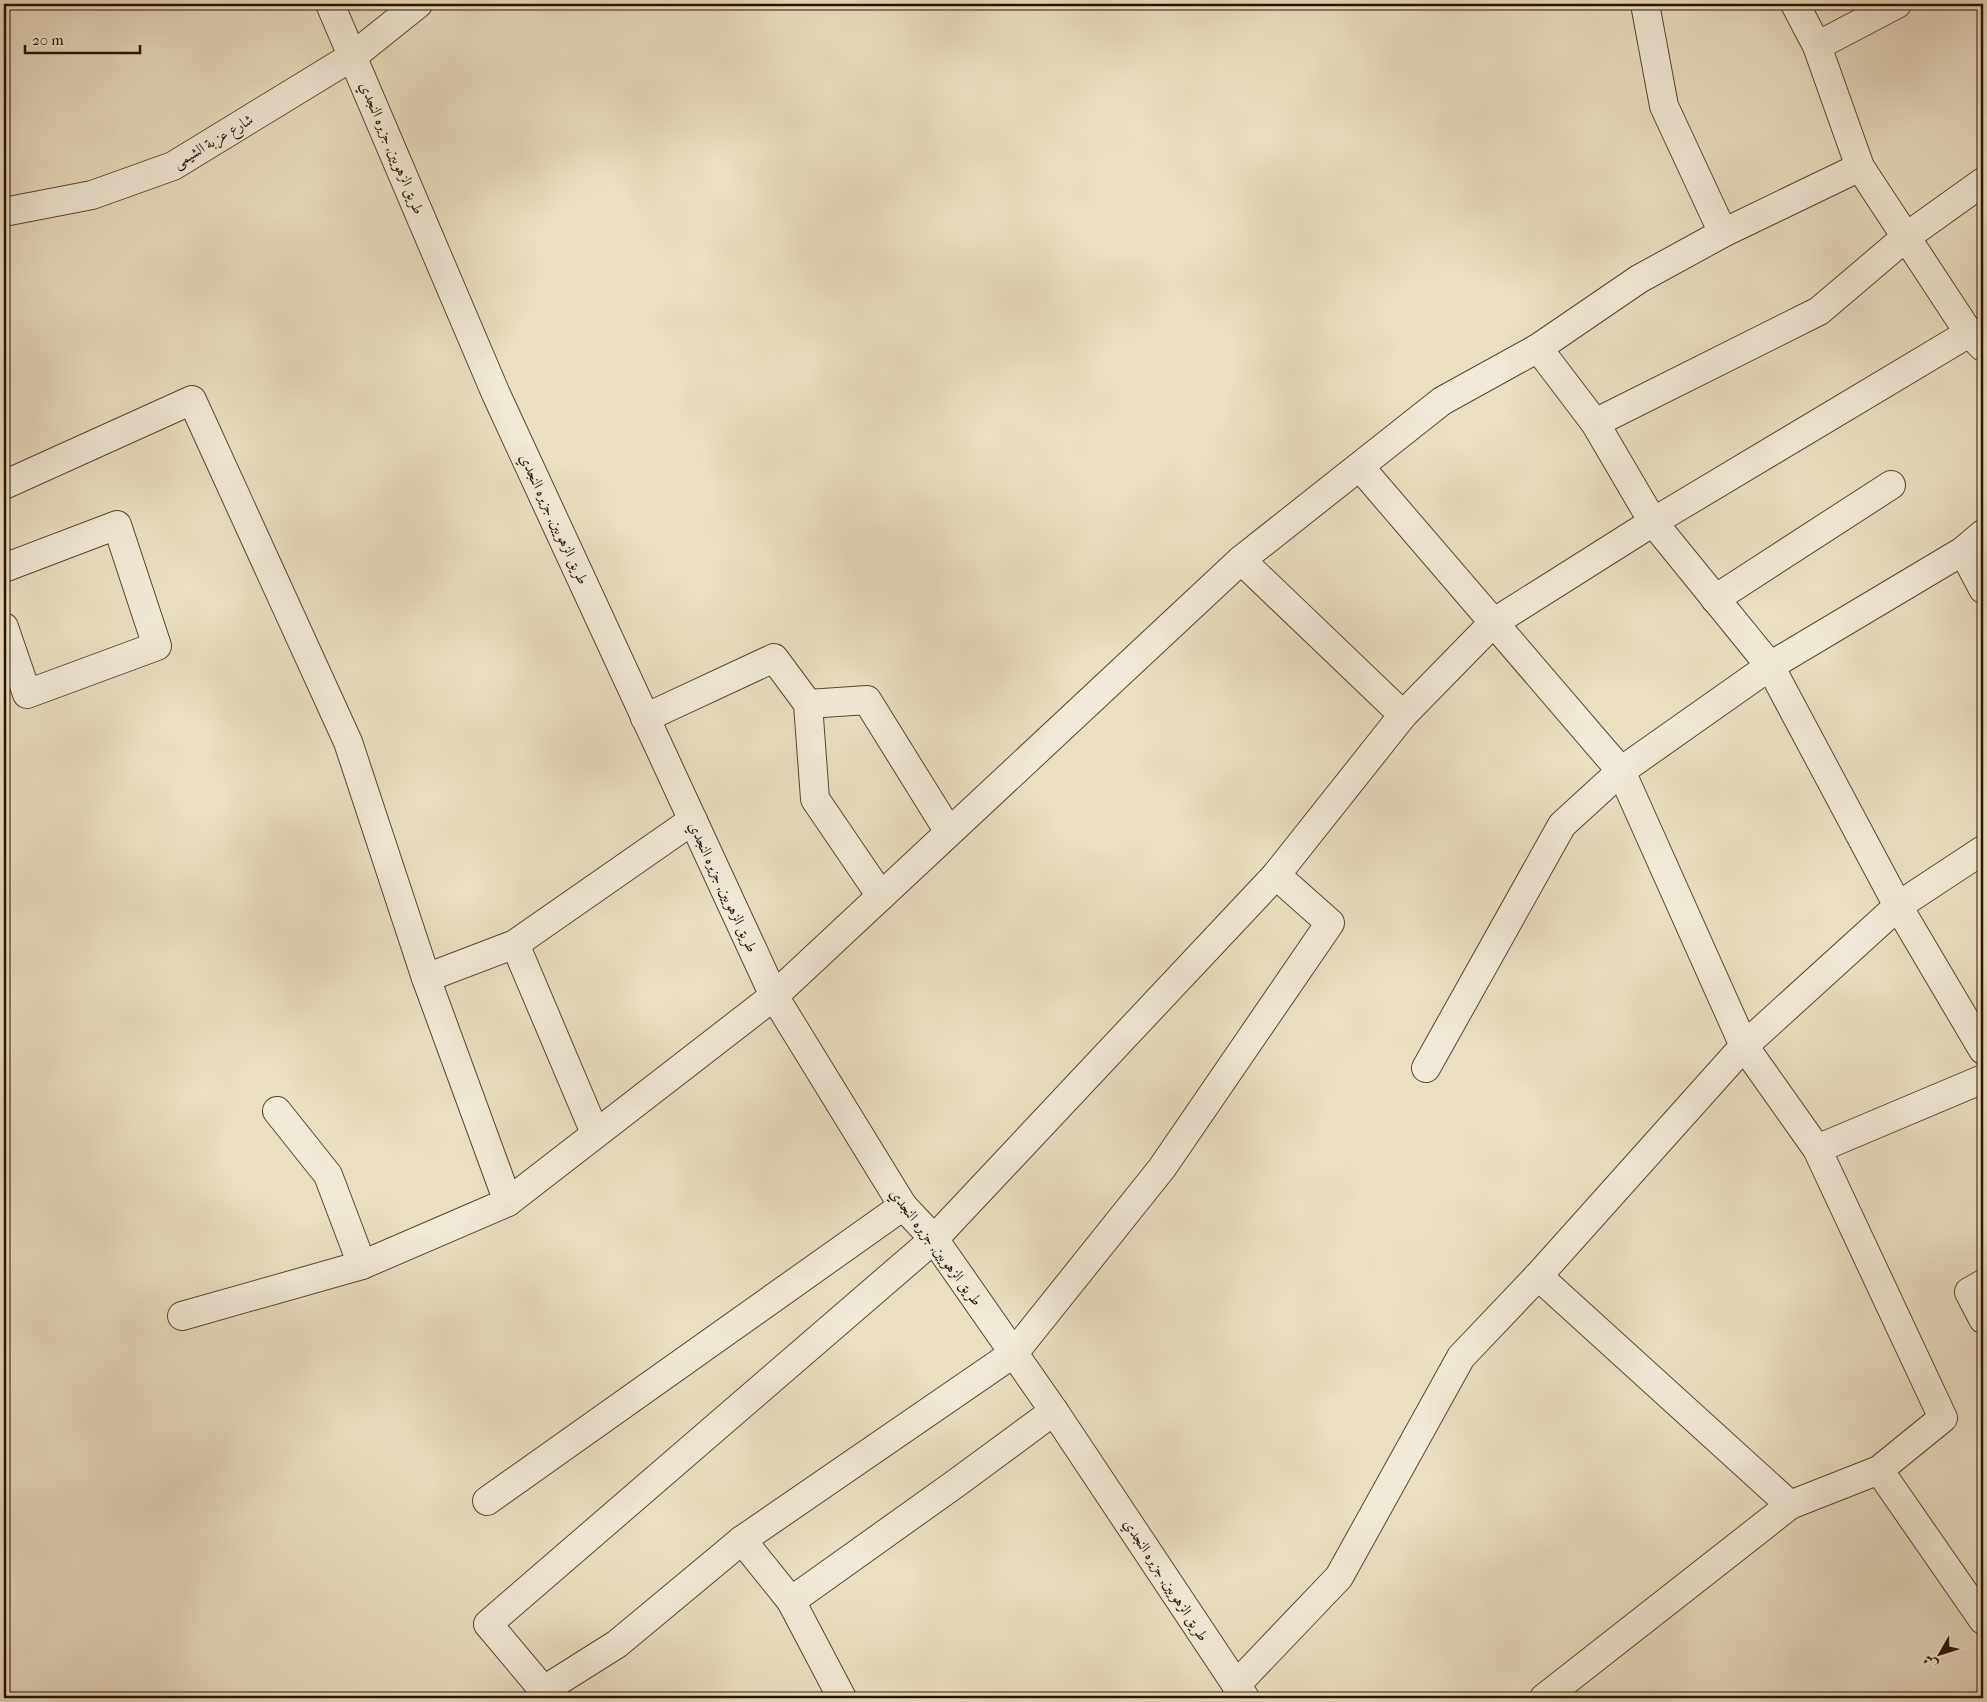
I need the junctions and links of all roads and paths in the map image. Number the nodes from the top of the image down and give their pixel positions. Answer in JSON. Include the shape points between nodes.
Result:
{"nodes":[{"id":1,"x":418,"y":4,"type":"edge"},
{"id":2,"x":1645,"y":4,"type":"edge"},
{"id":3,"x":1795,"y":4,"type":"edge"},
{"id":4,"x":1897,"y":4,"type":"edge"},
{"id":5,"x":339,"y":8,"type":"edge"},
{"id":6,"x":1817,"y":46,"type":"junction"},
{"id":7,"x":353,"y":56,"type":"junction"},
{"id":8,"x":1860,"y":167,"type":"junction"},
{"id":9,"x":1983,"y":182,"type":"edge"},
{"id":10,"x":4,"y":212,"type":"edge"},
{"id":11,"x":1723,"y":233,"type":"junction"},
{"id":12,"x":1906,"y":237,"type":"junction"},
{"id":13,"x":1976,"y":340,"type":"edge"},
{"id":14,"x":1538,"y":348,"type":"junction"},
{"id":15,"x":1595,"y":423,"type":"junction"},
{"id":16,"x":1360,"y":467,"type":"junction"},
{"id":17,"x":4,"y":485,"type":"edge"},
{"id":18,"x":1891,"y":485,"type":"dead end"},
{"id":19,"x":1653,"y":522,"type":"junction"},
{"id":20,"x":1983,"y":534,"type":"edge"},
{"id":21,"x":1962,"y":551,"type":"junction"},
{"id":22,"x":1241,"y":560,"type":"junction"},
{"id":23,"x":4,"y":568,"type":"edge"},
{"id":24,"x":1983,"y":589,"type":"edge"},
{"id":25,"x":1715,"y":599,"type":"junction"},
{"id":26,"x":1493,"y":623,"type":"junction"},
{"id":27,"x":4,"y":627,"type":"edge"},
{"id":28,"x":1770,"y":666,"type":"junction"},
{"id":29,"x":808,"y":704,"type":"junction"},
{"id":30,"x":1403,"y":715,"type":"junction"},
{"id":31,"x":645,"y":718,"type":"junction"},
{"id":32,"x":1620,"y":771,"type":"junction"},
{"id":33,"x":693,"y":820,"type":"junction"},
{"id":34,"x":948,"y":832,"type":"junction"},
{"id":35,"x":1983,"y":850,"type":"edge"},
{"id":36,"x":1276,"y":875,"type":"junction"},
{"id":37,"x":881,"y":896,"type":"junction"},
{"id":38,"x":1898,"y":906,"type":"junction"},
{"id":39,"x":515,"y":944,"type":"junction"},
{"id":40,"x":426,"y":978,"type":"junction"},
{"id":41,"x":774,"y":996,"type":"junction"},
{"id":42,"x":1744,"y":1046,"type":"junction"},
{"id":43,"x":1983,"y":1050,"type":"edge"},
{"id":44,"x":1426,"y":1068,"type":"dead end"},
{"id":45,"x":1983,"y":1079,"type":"edge"},
{"id":46,"x":277,"y":1111,"type":"dead end"},
{"id":47,"x":595,"y":1134,"type":"junction"},
{"id":48,"x":1817,"y":1149,"type":"junction"},
{"id":49,"x":508,"y":1202,"type":"junction"},
{"id":50,"x":902,"y":1206,"type":"junction"},
{"id":51,"x":934,"y":1239,"type":"junction"},
{"id":52,"x":362,"y":1265,"type":"junction"},
{"id":53,"x":1538,"y":1276,"type":"junction"},
{"id":54,"x":1983,"y":1284,"type":"edge"},
{"id":55,"x":182,"y":1316,"type":"dead end"},
{"id":56,"x":1983,"y":1319,"type":"edge"},
{"id":57,"x":1014,"y":1353,"type":"junction"},
{"id":58,"x":1054,"y":1411,"type":"junction"},
{"id":59,"x":1879,"y":1470,"type":"junction"},
{"id":60,"x":487,"y":1501,"type":"dead end"},
{"id":61,"x":1790,"y":1505,"type":"junction"},
{"id":62,"x":742,"y":1540,"type":"junction"},
{"id":63,"x":791,"y":1601,"type":"junction"},
{"id":64,"x":1983,"y":1620,"type":"edge"},
{"id":65,"x":1240,"y":1692,"type":"edge"},
{"id":66,"x":547,"y":1694,"type":"edge"},
{"id":67,"x":842,"y":1698,"type":"edge"},
{"id":68,"x":1544,"y":1698,"type":"edge"}],
"edges":[{"from":1,"to":7,"type":"street","name":"شارع عزبة الشيمى"},
{"from":2,"to":11,"type":"street","via":[[1664,106]]},
{"from":3,"to":6,"type":"street"},
{"from":4,"to":6,"type":"street"},
{"from":5,"to":7,"type":"street","name":"طريق الزهويين, جزيره النجدي"},
{"from":6,"to":8,"type":"street"},
{"from":7,"to":10,"type":"street","name":"شارع عزبة الشيمى","via":[[174,166],[92,195]]},
{"from":7,"to":31,"type":"street","name":"طريق الزهويين, جزيره النجدي","via":[[496,394]]},
{"from":8,"to":11,"type":"street"},
{"from":8,"to":12,"type":"street"},
{"from":9,"to":12,"type":"street"},
{"from":11,"to":14,"type":"street","via":[[1639,279]]},
{"from":12,"to":13,"type":"street"},
{"from":12,"to":15,"type":"street","via":[[1819,311]]},
{"from":13,"to":19,"type":"street"},
{"from":14,"to":15,"type":"street"},
{"from":14,"to":16,"type":"street","via":[[1442,401]]},
{"from":15,"to":19,"type":"street"},
{"from":16,"to":22,"type":"street"},
{"from":16,"to":26,"type":"street"},
{"from":17,"to":40,"type":"street","via":[[192,400],[348,742]]},
{"from":18,"to":25,"type":"street"},
{"from":19,"to":25,"type":"street"},
{"from":19,"to":26,"type":"street"},
{"from":20,"to":21,"type":"street"},
{"from":21,"to":24,"type":"street"},
{"from":21,"to":28,"type":"street"},
{"from":22,"to":30,"type":"street"},
{"from":22,"to":34,"type":"street"},
{"from":23,"to":27,"type":"street","via":[[118,525],[157,646],[27,694]]},
{"from":25,"to":28,"type":"street"},
{"from":26,"to":30,"type":"street"},
{"from":26,"to":32,"type":"street"},
{"from":28,"to":32,"type":"street"},
{"from":28,"to":38,"type":"street"},
{"from":29,"to":31,"type":"street","via":[[774,658]]},
{"from":29,"to":34,"type":"street","via":[[867,700]]},
{"from":29,"to":37,"type":"street","via":[[815,800]]},
{"from":30,"to":36,"type":"street"},
{"from":31,"to":33,"type":"street","name":"طريق الزهويين, جزيره النجدي"},
{"from":32,"to":42,"type":"street"},
{"from":32,"to":44,"type":"street","via":[[1562,825]]},
{"from":33,"to":39,"type":"street"},
{"from":33,"to":41,"type":"street","name":"طريق الزهويين, جزيره النجدي"},
{"from":34,"to":37,"type":"street"},
{"from":35,"to":38,"type":"street"},
{"from":36,"to":51,"type":"street"},
{"from":36,"to":57,"type":"street","via":[[1330,923],[1162,1168]]},
{"from":37,"to":41,"type":"street"},
{"from":38,"to":42,"type":"street"},
{"from":38,"to":43,"type":"street"},
{"from":39,"to":40,"type":"street"},
{"from":39,"to":47,"type":"street"},
{"from":40,"to":49,"type":"street"},
{"from":41,"to":47,"type":"street"},
{"from":41,"to":50,"type":"street","name":"طريق الزهويين, جزيره النجدي"},
{"from":42,"to":48,"type":"street"},
{"from":42,"to":53,"type":"street"},
{"from":45,"to":48,"type":"street"},
{"from":46,"to":52,"type":"street","via":[[328,1175]]},
{"from":47,"to":49,"type":"street"},
{"from":48,"to":59,"type":"street","via":[[1943,1418]]},
{"from":49,"to":52,"type":"street"},
{"from":50,"to":51,"type":"street","name":"طريق الزهويين, جزيره النجدي"},
{"from":50,"to":60,"type":"street"},
{"from":51,"to":57,"type":"street","name":"طريق الزهويين, جزيره النجدي"},
{"from":51,"to":66,"type":"street","via":[[488,1624]]},
{"from":52,"to":55,"type":"street"},
{"from":53,"to":61,"type":"street"},
{"from":53,"to":65,"type":"street","via":[[1461,1357],[1339,1577]]},
{"from":54,"to":56,"type":"street","via":[[1969,1292]]},
{"from":57,"to":58,"type":"street","name":"طريق الزهويين, جزيره النجدي"},
{"from":57,"to":62,"type":"street"},
{"from":58,"to":63,"type":"street"},
{"from":58,"to":65,"type":"street","name":"طريق الزهويين, جزيره النجدي"},
{"from":59,"to":61,"type":"street"},
{"from":59,"to":64,"type":"street"},
{"from":61,"to":68,"type":"street"},
{"from":62,"to":63,"type":"street"},
{"from":62,"to":66,"type":"street","via":[[617,1644]]},
{"from":63,"to":67,"type":"street"}]}
